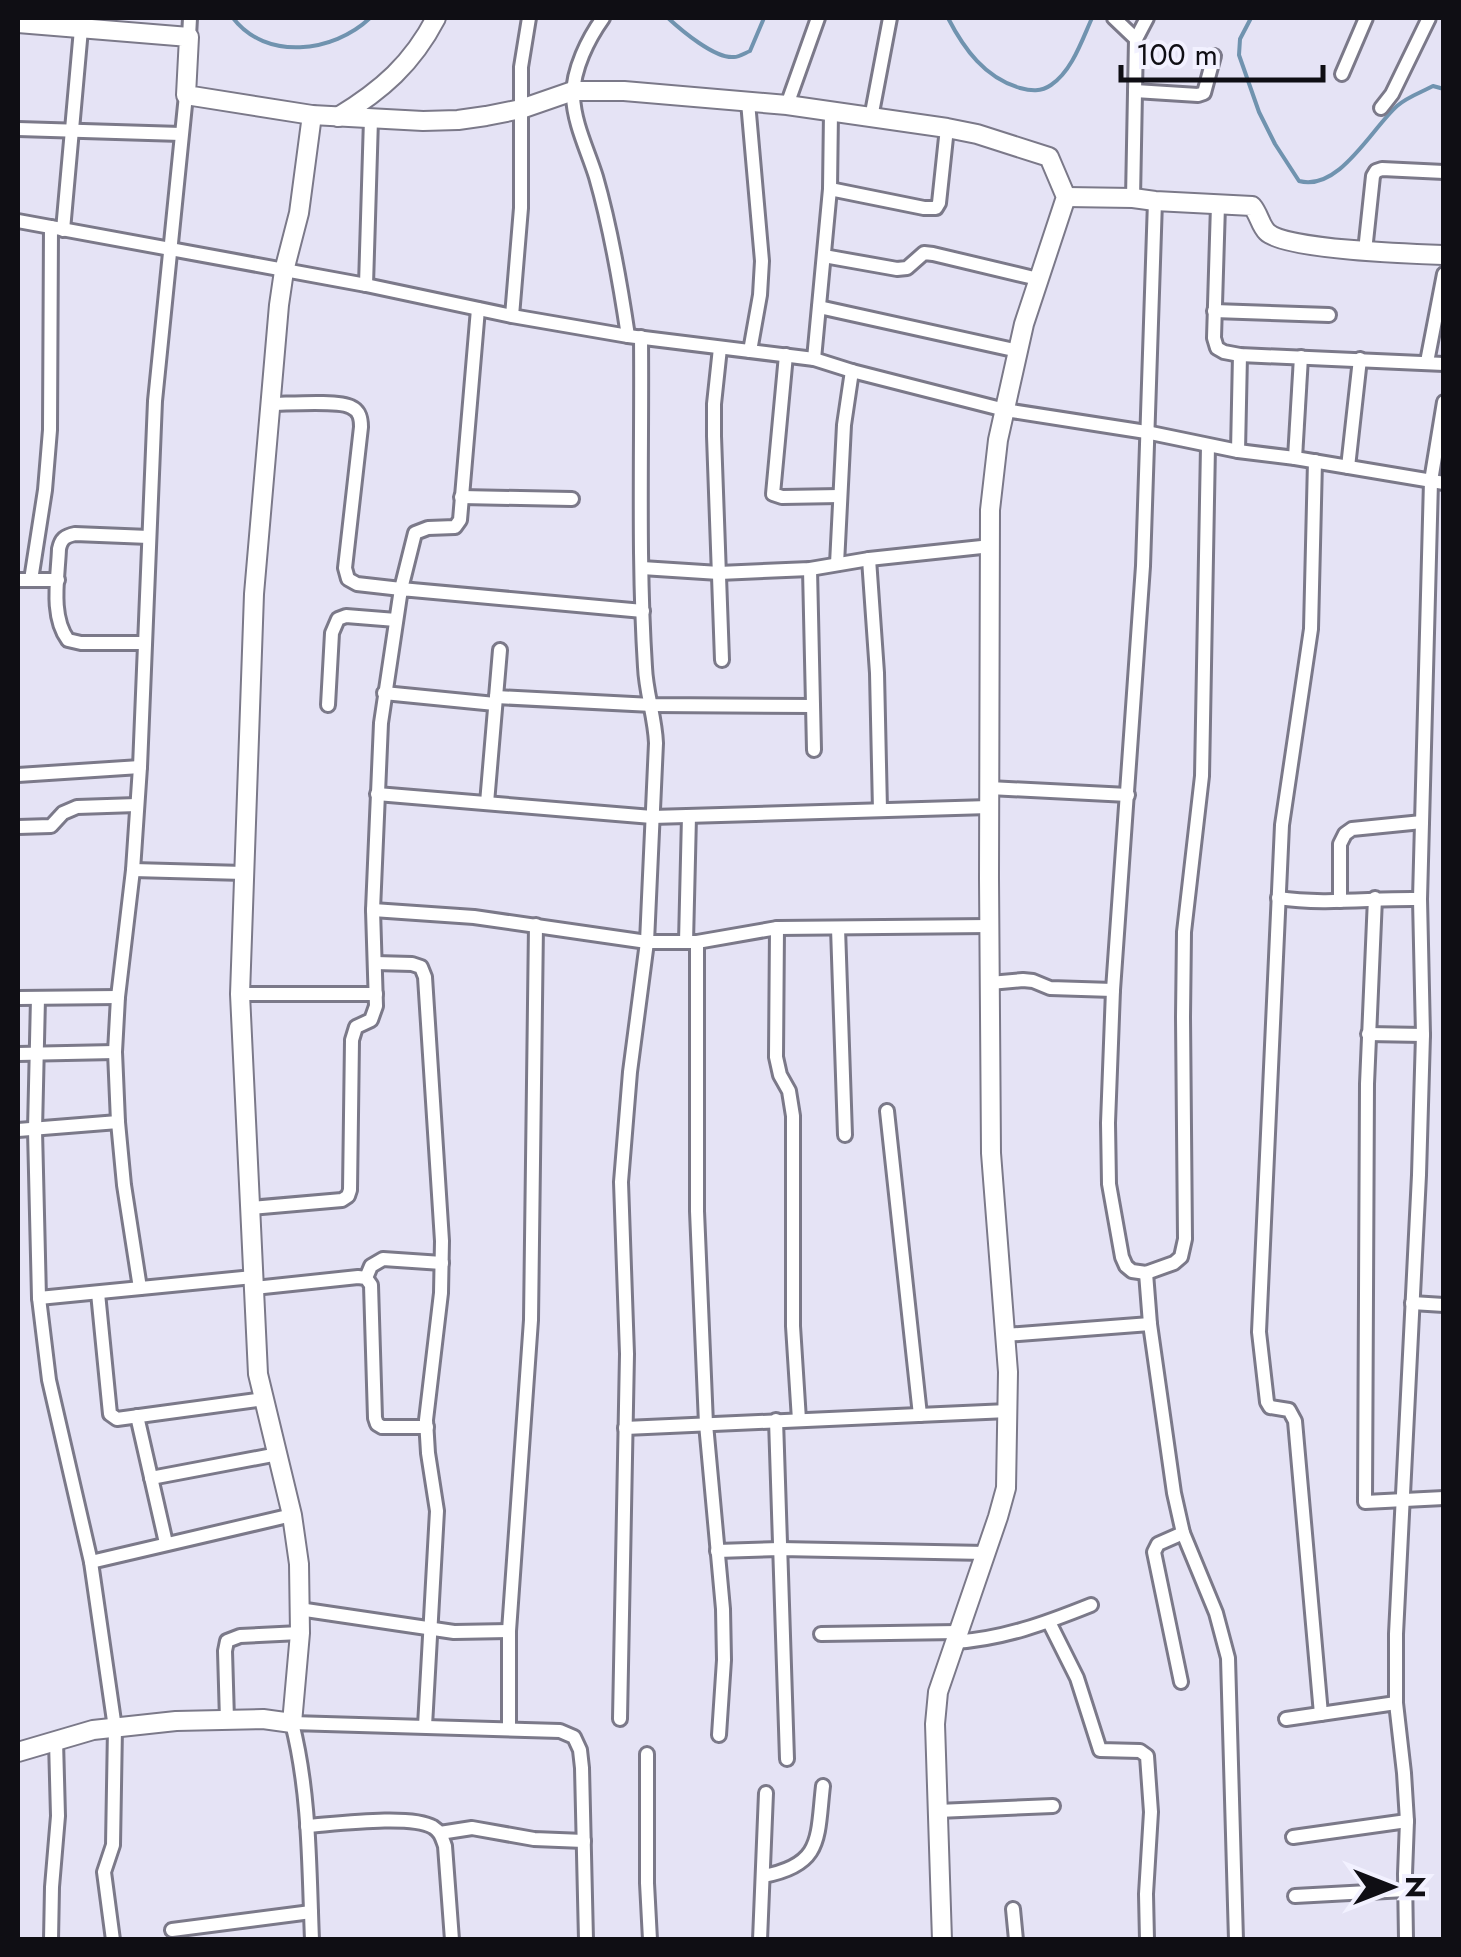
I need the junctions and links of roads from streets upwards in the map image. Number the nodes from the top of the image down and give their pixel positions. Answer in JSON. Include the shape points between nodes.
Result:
{"nodes":[{"id":1,"x":436,"y":18,"type":"edge"},
{"id":2,"x":528,"y":18,"type":"edge"},
{"id":3,"x":602,"y":18,"type":"edge"},
{"id":4,"x":818,"y":18,"type":"edge"},
{"id":5,"x":890,"y":18,"type":"edge"},
{"id":6,"x":1147,"y":18,"type":"edge"},
{"id":7,"x":1366,"y":18,"type":"edge"},
{"id":8,"x":1429,"y":18,"type":"edge"},
{"id":9,"x":1117,"y":21,"type":"edge"},
{"id":10,"x":18,"y":23,"type":"edge"},
{"id":11,"x":81,"y":23,"type":"edge"},
{"id":12,"x":190,"y":27,"type":"edge"},
{"id":13,"x":1136,"y":40,"type":"junction"},
{"id":14,"x":1214,"y":56,"type":"dead end"},
{"id":15,"x":1342,"y":74,"type":"dead end"},
{"id":16,"x":1136,"y":91,"type":"junction"},
{"id":17,"x":573,"y":92,"type":"junction"},
{"id":18,"x":186,"y":95,"type":"junction"},
{"id":19,"x":748,"y":102,"type":"junction"},
{"id":20,"x":787,"y":105,"type":"junction"},
{"id":21,"x":1381,"y":108,"type":"dead end"},
{"id":22,"x":521,"y":109,"type":"junction"},
{"id":23,"x":831,"y":112,"type":"junction"},
{"id":24,"x":312,"y":115,"type":"junction"},
{"id":25,"x":337,"y":117,"type":"junction"},
{"id":26,"x":871,"y":118,"type":"junction"},
{"id":27,"x":371,"y":119,"type":"junction"},
{"id":28,"x":18,"y":128,"type":"edge"},
{"id":29,"x":947,"y":128,"type":"junction"},
{"id":30,"x":72,"y":130,"type":"junction"},
{"id":31,"x":182,"y":134,"type":"junction"},
{"id":32,"x":1444,"y":172,"type":"edge"},
{"id":33,"x":830,"y":188,"type":"junction"},
{"id":34,"x":1066,"y":197,"type":"junction"},
{"id":35,"x":1133,"y":198,"type":"junction"},
{"id":36,"x":1155,"y":202,"type":"junction"},
{"id":37,"x":1218,"y":204,"type":"junction"},
{"id":38,"x":18,"y":222,"type":"edge"},
{"id":39,"x":57,"y":229,"type":"junction"},
{"id":40,"x":170,"y":250,"type":"junction"},
{"id":41,"x":1365,"y":251,"type":"junction"},
{"id":42,"x":1444,"y":255,"type":"edge"},
{"id":43,"x":824,"y":256,"type":"junction"},
{"id":44,"x":284,"y":271,"type":"junction"},
{"id":45,"x":1444,"y":274,"type":"edge"},
{"id":46,"x":1038,"y":280,"type":"junction"},
{"id":47,"x":366,"y":284,"type":"junction"},
{"id":48,"x":819,"y":307,"type":"junction"},
{"id":49,"x":478,"y":309,"type":"junction"},
{"id":50,"x":1214,"y":311,"type":"junction"},
{"id":51,"x":1329,"y":315,"type":"dead end"},
{"id":52,"x":512,"y":316,"type":"junction"},
{"id":53,"x":634,"y":336,"type":"junction"},
{"id":54,"x":720,"y":348,"type":"junction"},
{"id":55,"x":750,"y":351,"type":"junction"},
{"id":56,"x":1018,"y":351,"type":"junction"},
{"id":57,"x":786,"y":355,"type":"junction"},
{"id":58,"x":1240,"y":355,"type":"junction"},
{"id":59,"x":1302,"y":357,"type":"junction"},
{"id":60,"x":814,"y":359,"type":"junction"},
{"id":61,"x":1360,"y":360,"type":"junction"},
{"id":62,"x":1427,"y":362,"type":"junction"},
{"id":63,"x":1444,"y":364,"type":"edge"},
{"id":64,"x":852,"y":371,"type":"junction"},
{"id":65,"x":1444,"y":402,"type":"edge"},
{"id":66,"x":270,"y":404,"type":"junction"},
{"id":67,"x":1005,"y":410,"type":"junction"},
{"id":68,"x":1146,"y":432,"type":"junction"},
{"id":69,"x":1208,"y":446,"type":"junction"},
{"id":70,"x":1238,"y":452,"type":"junction"},
{"id":71,"x":1295,"y":458,"type":"junction"},
{"id":72,"x":1315,"y":461,"type":"junction"},
{"id":73,"x":1348,"y":467,"type":"junction"},
{"id":74,"x":1437,"y":482,"type":"edge"},
{"id":75,"x":840,"y":496,"type":"junction"},
{"id":76,"x":461,"y":497,"type":"junction"},
{"id":77,"x":572,"y":499,"type":"dead end"},
{"id":78,"x":150,"y":538,"type":"junction"},
{"id":79,"x":990,"y":546,"type":"junction"},
{"id":80,"x":869,"y":560,"type":"junction"},
{"id":81,"x":838,"y":564,"type":"junction"},
{"id":82,"x":642,"y":568,"type":"junction"},
{"id":83,"x":810,"y":569,"type":"junction"},
{"id":84,"x":718,"y":574,"type":"junction"},
{"id":85,"x":24,"y":580,"type":"edge"},
{"id":86,"x":58,"y":580,"type":"junction"},
{"id":87,"x":401,"y":590,"type":"junction"},
{"id":88,"x":643,"y":611,"type":"junction"},
{"id":89,"x":396,"y":620,"type":"junction"},
{"id":90,"x":145,"y":643,"type":"junction"},
{"id":91,"x":500,"y":650,"type":"dead end"},
{"id":92,"x":722,"y":660,"type":"dead end"},
{"id":93,"x":384,"y":693,"type":"junction"},
{"id":94,"x":496,"y":701,"type":"junction"},
{"id":95,"x":328,"y":704,"type":"dead end"},
{"id":96,"x":652,"y":705,"type":"junction"},
{"id":97,"x":813,"y":706,"type":"junction"},
{"id":98,"x":814,"y":750,"type":"dead end"},
{"id":99,"x":140,"y":767,"type":"junction"},
{"id":100,"x":18,"y":774,"type":"edge"},
{"id":101,"x":377,"y":794,"type":"junction"},
{"id":102,"x":1128,"y":795,"type":"junction"},
{"id":103,"x":990,"y":798,"type":"junction"},
{"id":104,"x":487,"y":804,"type":"junction"},
{"id":105,"x":137,"y":805,"type":"junction"},
{"id":106,"x":880,"y":810,"type":"junction"},
{"id":107,"x":690,"y":816,"type":"junction"},
{"id":108,"x":652,"y":817,"type":"junction"},
{"id":109,"x":1422,"y":822,"type":"junction"},
{"id":110,"x":18,"y":827,"type":"edge"},
{"id":111,"x":134,"y":870,"type":"junction"},
{"id":112,"x":244,"y":873,"type":"junction"},
{"id":113,"x":1278,"y":898,"type":"junction"},
{"id":114,"x":1374,"y":898,"type":"junction"},
{"id":115,"x":1420,"y":899,"type":"junction"},
{"id":116,"x":1340,"y":902,"type":"junction"},
{"id":117,"x":373,"y":910,"type":"junction"},
{"id":118,"x":536,"y":925,"type":"junction"},
{"id":119,"x":990,"y":926,"type":"junction"},
{"id":120,"x":777,"y":928,"type":"junction"},
{"id":121,"x":838,"y":928,"type":"junction"},
{"id":122,"x":648,"y":942,"type":"junction"},
{"id":123,"x":692,"y":942,"type":"junction"},
{"id":124,"x":374,"y":963,"type":"junction"},
{"id":125,"x":990,"y":983,"type":"junction"},
{"id":126,"x":1112,"y":990,"type":"junction"},
{"id":127,"x":240,"y":994,"type":"junction"},
{"id":128,"x":376,"y":994,"type":"junction"},
{"id":129,"x":118,"y":997,"type":"junction"},
{"id":130,"x":18,"y":998,"type":"edge"},
{"id":131,"x":38,"y":998,"type":"junction"},
{"id":132,"x":1368,"y":1034,"type":"junction"},
{"id":133,"x":1423,"y":1035,"type":"junction"},
{"id":134,"x":115,"y":1052,"type":"junction"},
{"id":135,"x":18,"y":1054,"type":"edge"},
{"id":136,"x":36,"y":1054,"type":"junction"},
{"id":137,"x":886,"y":1111,"type":"dead end"},
{"id":138,"x":118,"y":1122,"type":"junction"},
{"id":139,"x":18,"y":1130,"type":"edge"},
{"id":140,"x":34,"y":1130,"type":"junction"},
{"id":141,"x":845,"y":1136,"type":"dead end"},
{"id":142,"x":250,"y":1208,"type":"junction"},
{"id":143,"x":442,"y":1263,"type":"junction"},
{"id":144,"x":1146,"y":1273,"type":"junction"},
{"id":145,"x":366,"y":1278,"type":"junction"},
{"id":146,"x":253,"y":1282,"type":"junction"},
{"id":147,"x":140,"y":1288,"type":"junction"},
{"id":148,"x":98,"y":1293,"type":"junction"},
{"id":149,"x":39,"y":1298,"type":"junction"},
{"id":150,"x":1412,"y":1302,"type":"junction"},
{"id":151,"x":1444,"y":1305,"type":"edge"},
{"id":152,"x":1150,"y":1324,"type":"junction"},
{"id":153,"x":1005,"y":1335,"type":"junction"},
{"id":154,"x":264,"y":1399,"type":"junction"},
{"id":155,"x":1008,"y":1411,"type":"junction"},
{"id":156,"x":920,"y":1415,"type":"junction"},
{"id":157,"x":137,"y":1416,"type":"junction"},
{"id":158,"x":776,"y":1420,"type":"junction"},
{"id":159,"x":799,"y":1420,"type":"junction"},
{"id":160,"x":706,"y":1424,"type":"junction"},
{"id":161,"x":427,"y":1426,"type":"junction"},
{"id":162,"x":625,"y":1428,"type":"junction"},
{"id":163,"x":278,"y":1454,"type":"junction"},
{"id":164,"x":151,"y":1478,"type":"junction"},
{"id":165,"x":1444,"y":1498,"type":"edge"},
{"id":166,"x":1402,"y":1501,"type":"junction"},
{"id":167,"x":292,"y":1515,"type":"junction"},
{"id":168,"x":1183,"y":1533,"type":"junction"},
{"id":169,"x":166,"y":1543,"type":"junction"},
{"id":170,"x":780,"y":1549,"type":"junction"},
{"id":171,"x":718,"y":1550,"type":"junction"},
{"id":172,"x":986,"y":1553,"type":"junction"},
{"id":173,"x":91,"y":1562,"type":"junction"},
{"id":174,"x":1091,"y":1605,"type":"dead end"},
{"id":175,"x":300,"y":1609,"type":"junction"},
{"id":176,"x":1049,"y":1622,"type":"junction"},
{"id":177,"x":430,"y":1629,"type":"junction"},
{"id":178,"x":509,"y":1631,"type":"junction"},
{"id":179,"x":300,"y":1633,"type":"junction"},
{"id":180,"x":821,"y":1634,"type":"dead end"},
{"id":181,"x":956,"y":1637,"type":"junction"},
{"id":182,"x":1181,"y":1682,"type":"dead end"},
{"id":183,"x":1396,"y":1703,"type":"junction"},
{"id":184,"x":1320,"y":1714,"type":"junction"},
{"id":185,"x":1286,"y":1718,"type":"dead end"},
{"id":186,"x":620,"y":1719,"type":"dead end"},
{"id":187,"x":227,"y":1720,"type":"junction"},
{"id":188,"x":292,"y":1723,"type":"junction"},
{"id":189,"x":425,"y":1726,"type":"junction"},
{"id":190,"x":115,"y":1728,"type":"junction"},
{"id":191,"x":509,"y":1729,"type":"junction"},
{"id":192,"x":719,"y":1735,"type":"dead end"},
{"id":193,"x":56,"y":1741,"type":"junction"},
{"id":194,"x":18,"y":1752,"type":"edge"},
{"id":195,"x":646,"y":1754,"type":"dead end"},
{"id":196,"x":787,"y":1759,"type":"dead end"},
{"id":197,"x":823,"y":1786,"type":"dead end"},
{"id":198,"x":766,"y":1793,"type":"dead end"},
{"id":199,"x":1052,"y":1806,"type":"dead end"},
{"id":200,"x":938,"y":1811,"type":"junction"},
{"id":201,"x":1406,"y":1822,"type":"junction"},
{"id":202,"x":307,"y":1826,"type":"junction"},
{"id":203,"x":440,"y":1832,"type":"junction"},
{"id":204,"x":1293,"y":1837,"type":"dead end"},
{"id":205,"x":584,"y":1841,"type":"junction"},
{"id":206,"x":762,"y":1876,"type":"junction"},
{"id":207,"x":1405,"y":1890,"type":"junction"},
{"id":208,"x":1295,"y":1896,"type":"dead end"},
{"id":209,"x":1013,"y":1909,"type":"dead end"},
{"id":210,"x":311,"y":1912,"type":"junction"},
{"id":211,"x":172,"y":1930,"type":"dead end"},
{"id":212,"x":51,"y":1940,"type":"edge"},
{"id":213,"x":112,"y":1940,"type":"edge"},
{"id":214,"x":312,"y":1940,"type":"edge"},
{"id":215,"x":452,"y":1940,"type":"edge"},
{"id":216,"x":586,"y":1940,"type":"edge"},
{"id":217,"x":650,"y":1940,"type":"edge"},
{"id":218,"x":760,"y":1940,"type":"edge"},
{"id":219,"x":942,"y":1940,"type":"edge"},
{"id":220,"x":1016,"y":1940,"type":"edge"},
{"id":221,"x":1147,"y":1940,"type":"edge"},
{"id":222,"x":1236,"y":1940,"type":"edge"},
{"id":223,"x":1406,"y":1940,"type":"edge"}],
"edges":[{"from":1,"to":25,"type":"street","via":[[397,74]]},
{"from":2,"to":22,"type":"street"},
{"from":3,"to":17,"type":"street"},
{"from":4,"to":20,"type":"street"},
{"from":5,"to":26,"type":"street"},
{"from":6,"to":13,"type":"street"},
{"from":7,"to":15,"type":"street"},
{"from":8,"to":21,"type":"street"},
{"from":9,"to":13,"type":"street"},
{"from":10,"to":11,"type":"street"},
{"from":11,"to":12,"type":"street"},
{"from":11,"to":30,"type":"street"},
{"from":12,"to":18,"type":"street"},
{"from":13,"to":16,"type":"street"},
{"from":14,"to":16,"type":"street","via":[[1204,93]]},
{"from":16,"to":35,"type":"street"},
{"from":17,"to":19,"type":"street"},
{"from":17,"to":22,"type":"street"},
{"from":17,"to":53,"type":"street"},
{"from":18,"to":24,"type":"street"},
{"from":18,"to":31,"type":"street"},
{"from":19,"to":20,"type":"street"},
{"from":19,"to":55,"type":"street","via":[[762,261]]},
{"from":20,"to":23,"type":"street"},
{"from":22,"to":27,"type":"street","via":[[458,120]]},
{"from":22,"to":52,"type":"street"},
{"from":23,"to":26,"type":"street"},
{"from":23,"to":33,"type":"street"},
{"from":24,"to":25,"type":"street"},
{"from":24,"to":44,"type":"street"},
{"from":25,"to":27,"type":"street"},
{"from":26,"to":29,"type":"street"},
{"from":27,"to":47,"type":"street"},
{"from":28,"to":30,"type":"street"},
{"from":29,"to":33,"type":"street","via":[[936,208]]},
{"from":29,"to":34,"type":"street","via":[[1049,157]]},
{"from":30,"to":31,"type":"street"},
{"from":30,"to":39,"type":"street"},
{"from":31,"to":40,"type":"street"},
{"from":32,"to":41,"type":"street","via":[[1376,171]]},
{"from":33,"to":43,"type":"street"},
{"from":34,"to":35,"type":"street"},
{"from":34,"to":46,"type":"street"},
{"from":35,"to":36,"type":"street"},
{"from":36,"to":37,"type":"street"},
{"from":36,"to":68,"type":"street"},
{"from":37,"to":41,"type":"street","via":[[1252,206],[1268,233],[1282,240]]},
{"from":37,"to":50,"type":"street"},
{"from":38,"to":39,"type":"street"},
{"from":39,"to":40,"type":"street"},
{"from":39,"to":85,"type":"street","via":[[45,490]]},
{"from":40,"to":44,"type":"street"},
{"from":40,"to":78,"type":"street"},
{"from":41,"to":42,"type":"street"},
{"from":43,"to":46,"type":"street","via":[[907,268],[924,253],[933,254]]},
{"from":43,"to":48,"type":"street"},
{"from":44,"to":47,"type":"street"},
{"from":44,"to":66,"type":"street"},
{"from":45,"to":62,"type":"street"},
{"from":46,"to":56,"type":"street"},
{"from":47,"to":49,"type":"street"},
{"from":48,"to":56,"type":"street"},
{"from":48,"to":60,"type":"street"},
{"from":49,"to":52,"type":"street"},
{"from":49,"to":76,"type":"street"},
{"from":50,"to":51,"type":"street"},
{"from":50,"to":58,"type":"street","via":[[1217,348]]},
{"from":52,"to":53,"type":"street"},
{"from":53,"to":54,"type":"street"},
{"from":53,"to":82,"type":"street"},
{"from":54,"to":55,"type":"street"},
{"from":54,"to":84,"type":"street","via":[[714,404]]},
{"from":55,"to":57,"type":"street"},
{"from":56,"to":67,"type":"street"},
{"from":57,"to":60,"type":"street"},
{"from":57,"to":75,"type":"street","via":[[773,494]]},
{"from":58,"to":59,"type":"street"},
{"from":58,"to":70,"type":"street"},
{"from":59,"to":61,"type":"street"},
{"from":59,"to":71,"type":"street"},
{"from":60,"to":64,"type":"street"},
{"from":61,"to":62,"type":"street"},
{"from":61,"to":73,"type":"street"},
{"from":62,"to":63,"type":"street"},
{"from":64,"to":67,"type":"street"},
{"from":64,"to":75,"type":"street"},
{"from":65,"to":74,"type":"street"},
{"from":66,"to":87,"type":"street","via":[[341,404],[360,415],[345,568],[358,584]]},
{"from":66,"to":112,"type":"street","via":[[254,594]]},
{"from":67,"to":68,"type":"street"},
{"from":67,"to":79,"type":"street"},
{"from":68,"to":69,"type":"street"},
{"from":68,"to":102,"type":"street"},
{"from":69,"to":70,"type":"street"},
{"from":69,"to":144,"type":"street","via":[[1202,776],[1184,932],[1184,1249],[1174,1263]]},
{"from":70,"to":71,"type":"street"},
{"from":71,"to":72,"type":"street"},
{"from":72,"to":73,"type":"street"},
{"from":72,"to":113,"type":"street","via":[[1311,629]]},
{"from":73,"to":74,"type":"street"},
{"from":74,"to":109,"type":"street"},
{"from":75,"to":81,"type":"street"},
{"from":76,"to":77,"type":"street"},
{"from":76,"to":87,"type":"street","via":[[455,527],[415,532]]},
{"from":78,"to":86,"type":"street","via":[[67,535],[59,549]]},
{"from":78,"to":90,"type":"street"},
{"from":79,"to":80,"type":"street"},
{"from":79,"to":103,"type":"street"},
{"from":80,"to":81,"type":"street"},
{"from":80,"to":106,"type":"street"},
{"from":81,"to":83,"type":"street"},
{"from":82,"to":84,"type":"street"},
{"from":82,"to":88,"type":"street"},
{"from":83,"to":84,"type":"street"},
{"from":83,"to":97,"type":"street"},
{"from":84,"to":92,"type":"street"},
{"from":85,"to":86,"type":"street"},
{"from":86,"to":90,"type":"street","via":[[60,626],[68,640]]},
{"from":87,"to":88,"type":"street"},
{"from":87,"to":89,"type":"street"},
{"from":88,"to":96,"type":"street"},
{"from":89,"to":93,"type":"street"},
{"from":89,"to":95,"type":"street","via":[[338,618]]},
{"from":90,"to":99,"type":"street"},
{"from":91,"to":94,"type":"street"},
{"from":93,"to":94,"type":"street"},
{"from":93,"to":101,"type":"street"},
{"from":94,"to":96,"type":"street"},
{"from":94,"to":104,"type":"street"},
{"from":96,"to":97,"type":"street"},
{"from":96,"to":108,"type":"street"},
{"from":97,"to":98,"type":"street"},
{"from":99,"to":100,"type":"street"},
{"from":99,"to":105,"type":"street"},
{"from":101,"to":104,"type":"street"},
{"from":101,"to":117,"type":"street"},
{"from":102,"to":103,"type":"street"},
{"from":102,"to":126,"type":"street"},
{"from":103,"to":106,"type":"street"},
{"from":103,"to":119,"type":"street"},
{"from":104,"to":108,"type":"street"},
{"from":105,"to":110,"type":"street","via":[[77,807],[51,826]]},
{"from":105,"to":111,"type":"street"},
{"from":106,"to":107,"type":"street"},
{"from":107,"to":108,"type":"street"},
{"from":107,"to":123,"type":"street"},
{"from":108,"to":122,"type":"street"},
{"from":109,"to":115,"type":"street"},
{"from":109,"to":116,"type":"street","via":[[1344,834]]},
{"from":111,"to":112,"type":"street"},
{"from":111,"to":129,"type":"street"},
{"from":112,"to":127,"type":"street"},
{"from":113,"to":116,"type":"street"},
{"from":113,"to":184,"type":"street","via":[[1259,1332],[1267,1402],[1289,1410],[1295,1421]]},
{"from":114,"to":115,"type":"street"},
{"from":114,"to":116,"type":"street"},
{"from":114,"to":132,"type":"street"},
{"from":115,"to":133,"type":"street"},
{"from":117,"to":118,"type":"street"},
{"from":117,"to":124,"type":"street"},
{"from":118,"to":122,"type":"street"},
{"from":118,"to":178,"type":"street","via":[[531,1320]]},
{"from":119,"to":121,"type":"street"},
{"from":119,"to":125,"type":"street"},
{"from":120,"to":121,"type":"street"},
{"from":120,"to":123,"type":"street"},
{"from":120,"to":159,"type":"street","via":[[776,1057],[794,1116]]},
{"from":121,"to":141,"type":"street"},
{"from":122,"to":123,"type":"street"},
{"from":122,"to":162,"type":"street","via":[[621,1182]]},
{"from":123,"to":160,"type":"street"},
{"from":124,"to":128,"type":"street"},
{"from":124,"to":143,"type":"street","via":[[412,964],[424,977]]},
{"from":125,"to":126,"type":"street"},
{"from":125,"to":153,"type":"street","via":[[991,1153]]},
{"from":126,"to":144,"type":"street","via":[[1110,1184],[1126,1266]]},
{"from":127,"to":128,"type":"street"},
{"from":127,"to":142,"type":"street"},
{"from":128,"to":142,"type":"street","via":[[375,1014],[353,1032],[348,1196]]},
{"from":129,"to":131,"type":"street"},
{"from":129,"to":134,"type":"street"},
{"from":130,"to":131,"type":"street"},
{"from":131,"to":136,"type":"street"},
{"from":132,"to":133,"type":"street"},
{"from":132,"to":166,"type":"street","via":[[1365,1502]]},
{"from":133,"to":150,"type":"street"},
{"from":134,"to":136,"type":"street"},
{"from":134,"to":138,"type":"street"},
{"from":135,"to":136,"type":"street"},
{"from":136,"to":140,"type":"street"},
{"from":137,"to":156,"type":"street"},
{"from":138,"to":140,"type":"street"},
{"from":138,"to":147,"type":"street"},
{"from":139,"to":140,"type":"street"},
{"from":140,"to":149,"type":"street"},
{"from":142,"to":146,"type":"street"},
{"from":143,"to":145,"type":"street","via":[[383,1260]]},
{"from":143,"to":161,"type":"street"},
{"from":144,"to":152,"type":"street"},
{"from":145,"to":146,"type":"street"},
{"from":145,"to":161,"type":"street","via":[[377,1424]]},
{"from":146,"to":147,"type":"street"},
{"from":146,"to":154,"type":"street"},
{"from":147,"to":148,"type":"street"},
{"from":148,"to":149,"type":"street"},
{"from":148,"to":157,"type":"street","via":[[110,1414]]},
{"from":149,"to":173,"type":"street","via":[[49,1380]]},
{"from":150,"to":151,"type":"street"},
{"from":150,"to":166,"type":"street"},
{"from":152,"to":153,"type":"street"},
{"from":152,"to":168,"type":"street"},
{"from":153,"to":155,"type":"street"},
{"from":154,"to":157,"type":"street"},
{"from":154,"to":163,"type":"street"},
{"from":155,"to":156,"type":"street"},
{"from":155,"to":172,"type":"street","via":[[1006,1488]]},
{"from":156,"to":159,"type":"street"},
{"from":157,"to":164,"type":"street"},
{"from":158,"to":159,"type":"street"},
{"from":158,"to":160,"type":"street"},
{"from":158,"to":170,"type":"street"},
{"from":160,"to":162,"type":"street"},
{"from":160,"to":171,"type":"street"},
{"from":161,"to":177,"type":"street","via":[[437,1511]]},
{"from":162,"to":186,"type":"street"},
{"from":163,"to":164,"type":"street"},
{"from":163,"to":167,"type":"street"},
{"from":164,"to":169,"type":"street"},
{"from":165,"to":166,"type":"street"},
{"from":166,"to":183,"type":"street"},
{"from":167,"to":169,"type":"street"},
{"from":167,"to":175,"type":"street"},
{"from":168,"to":182,"type":"street","via":[[1154,1552]]},
{"from":168,"to":222,"type":"street","via":[[1228,1658]]},
{"from":169,"to":173,"type":"street"},
{"from":170,"to":171,"type":"street"},
{"from":170,"to":172,"type":"street"},
{"from":170,"to":196,"type":"street"},
{"from":171,"to":192,"type":"street","via":[[724,1660]]},
{"from":172,"to":181,"type":"street"},
{"from":173,"to":190,"type":"street"},
{"from":174,"to":176,"type":"street"},
{"from":175,"to":177,"type":"street"},
{"from":175,"to":179,"type":"street"},
{"from":176,"to":181,"type":"street","via":[[1000,1636]]},
{"from":176,"to":221,"type":"street","via":[[1100,1750],[1147,1756]]},
{"from":177,"to":178,"type":"street"},
{"from":177,"to":189,"type":"street"},
{"from":178,"to":191,"type":"street"},
{"from":179,"to":187,"type":"street","via":[[227,1641]]},
{"from":179,"to":188,"type":"street"},
{"from":180,"to":181,"type":"street"},
{"from":181,"to":200,"type":"street","via":[[938,1692]]},
{"from":183,"to":184,"type":"street"},
{"from":183,"to":201,"type":"street"},
{"from":184,"to":185,"type":"street"},
{"from":187,"to":188,"type":"street"},
{"from":187,"to":190,"type":"street"},
{"from":188,"to":189,"type":"street"},
{"from":188,"to":202,"type":"street"},
{"from":189,"to":191,"type":"street"},
{"from":190,"to":193,"type":"street"},
{"from":190,"to":213,"type":"street","via":[[113,1845],[104,1872]]},
{"from":191,"to":205,"type":"street","via":[[574,1737]]},
{"from":193,"to":194,"type":"street"},
{"from":193,"to":212,"type":"street"},
{"from":195,"to":217,"type":"street"},
{"from":197,"to":206,"type":"street","via":[[812,1852],[784,1872]]},
{"from":198,"to":206,"type":"street"},
{"from":199,"to":200,"type":"street"},
{"from":200,"to":219,"type":"street"},
{"from":201,"to":204,"type":"street"},
{"from":201,"to":207,"type":"street"},
{"from":202,"to":203,"type":"street","via":[[408,1821]]},
{"from":202,"to":210,"type":"street"},
{"from":203,"to":205,"type":"street","via":[[472,1828]]},
{"from":203,"to":215,"type":"street"},
{"from":205,"to":216,"type":"street"},
{"from":206,"to":218,"type":"street"},
{"from":207,"to":208,"type":"street"},
{"from":207,"to":223,"type":"street"},
{"from":209,"to":220,"type":"street"},
{"from":210,"to":211,"type":"street"},
{"from":210,"to":214,"type":"street"}]}
